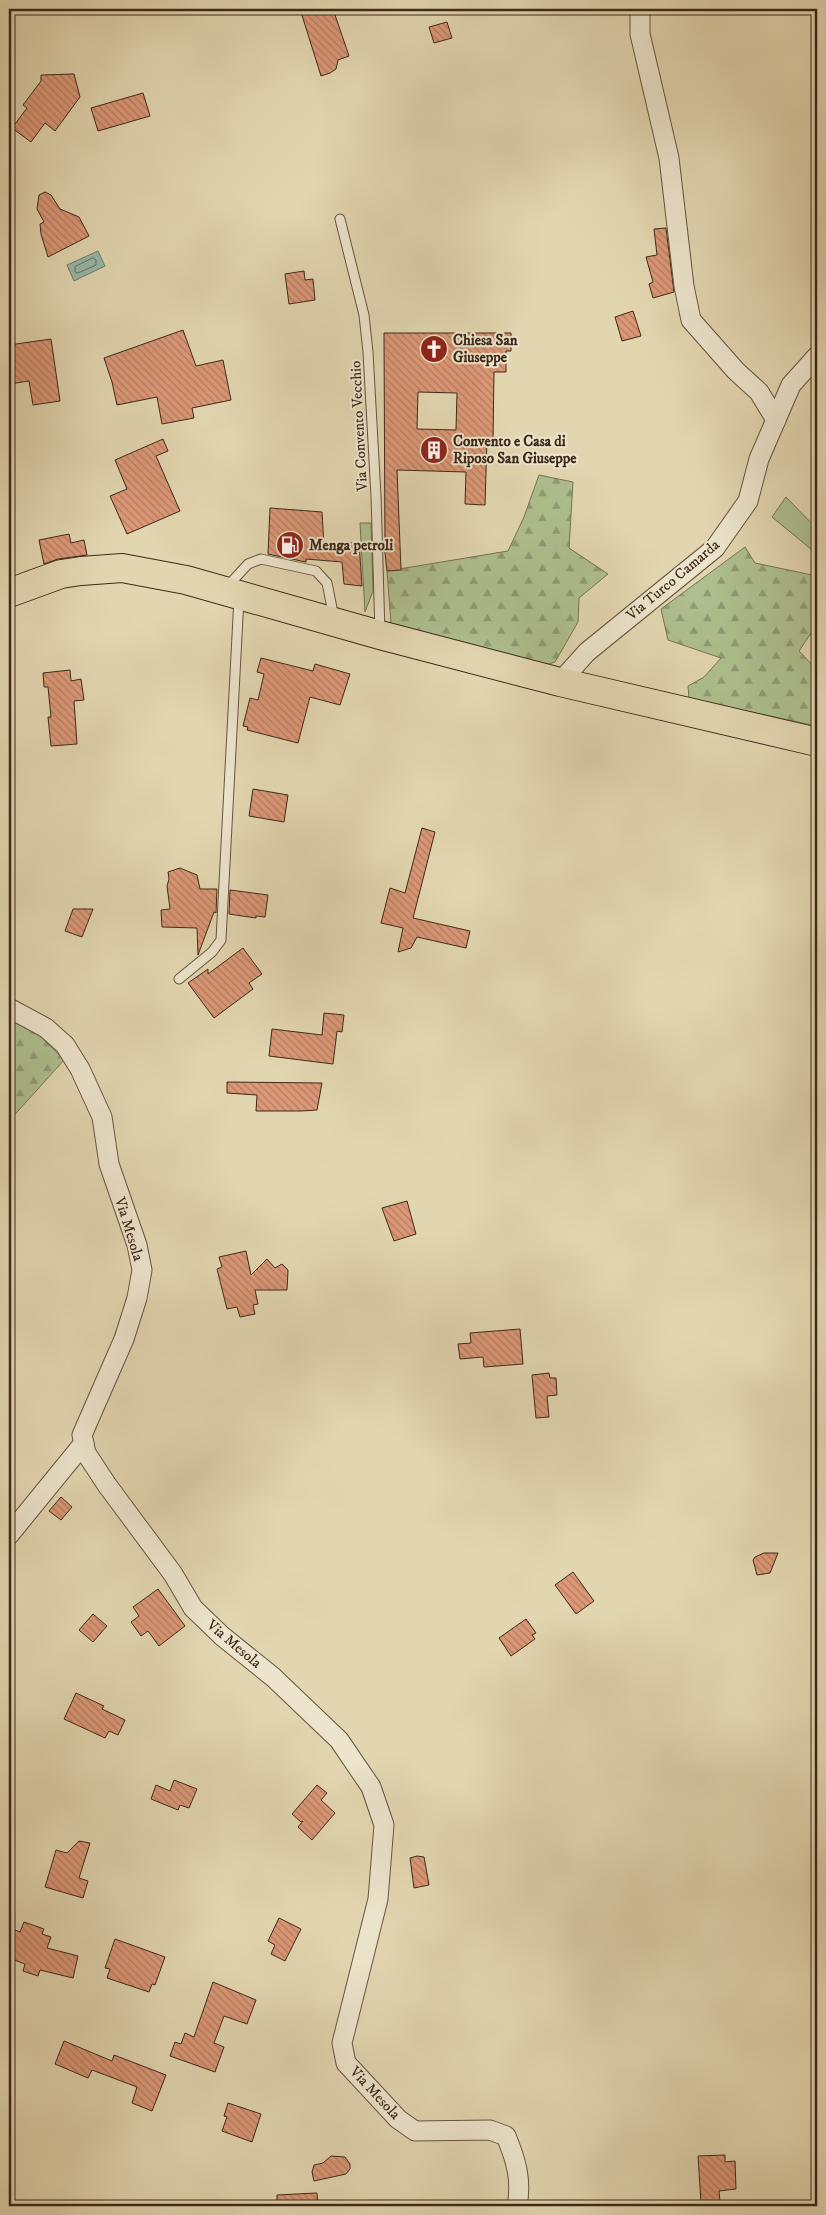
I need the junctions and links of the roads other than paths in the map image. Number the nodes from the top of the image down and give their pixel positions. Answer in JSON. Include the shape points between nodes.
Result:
{"nodes":[{"id":1,"x":640,"y":9,"type":"edge"},
{"id":2,"x":340,"y":218,"type":"dead end"},
{"id":3,"x":817,"y":356,"type":"edge"},
{"id":4,"x":776,"y":420,"type":"junction"},
{"id":5,"x":9,"y":593,"type":"edge"},
{"id":6,"x":232,"y":593,"type":"junction"},
{"id":7,"x":335,"y":623,"type":"junction"},
{"id":8,"x":380,"y":636,"type":"junction"},
{"id":9,"x":560,"y":682,"type":"junction"},
{"id":10,"x":817,"y":742,"type":"edge"},
{"id":11,"x":179,"y":980,"type":"dead end"},
{"id":12,"x":9,"y":1008,"type":"edge"},
{"id":13,"x":84,"y":1443,"type":"junction"},
{"id":14,"x":9,"y":1535,"type":"edge"},
{"id":15,"x":516,"y":2206,"type":"edge"}],
"edges":[{"from":1,"to":4,"type":"street","via":[[640,34],[669,158],[691,320],[759,392]]},
{"from":2,"to":8,"type":"lane","name":"Via Convento Vecchio","via":[[364,315],[368,352]]},
{"from":3,"to":4,"type":"street","name":"Via Turco Camarda","via":[[791,385]]},
{"from":4,"to":9,"type":"street","name":"Via Turco Camarda","via":[[759,459],[748,501],[715,548],[586,652]]},
{"from":5,"to":6,"type":"main road","via":[[60,574],[122,568]]},
{"from":6,"to":7,"type":"main road"},
{"from":6,"to":7,"type":"lane","via":[[248,564],[261,559],[316,571],[327,583]]},
{"from":6,"to":11,"type":"lane","via":[[220,940],[212,952]]},
{"from":7,"to":8,"type":"main road"},
{"from":8,"to":9,"type":"main road"},
{"from":9,"to":10,"type":"main road"},
{"from":12,"to":13,"type":"street","name":"Via Mesola","via":[[46,1028],[65,1045],[80,1069],[102,1117],[109,1164],[137,1244],[142,1270],[124,1339],[82,1435]]},
{"from":13,"to":14,"type":"street"},
{"from":13,"to":15,"type":"street","name":"Via Mesola","via":[[86,1453],[106,1485],[173,1574],[193,1608],[340,1740],[371,1788],[384,1824],[378,1899],[342,2043],[346,2062],[398,2119],[415,2131],[490,2130],[506,2136],[517,2162],[520,2188]]}]}
